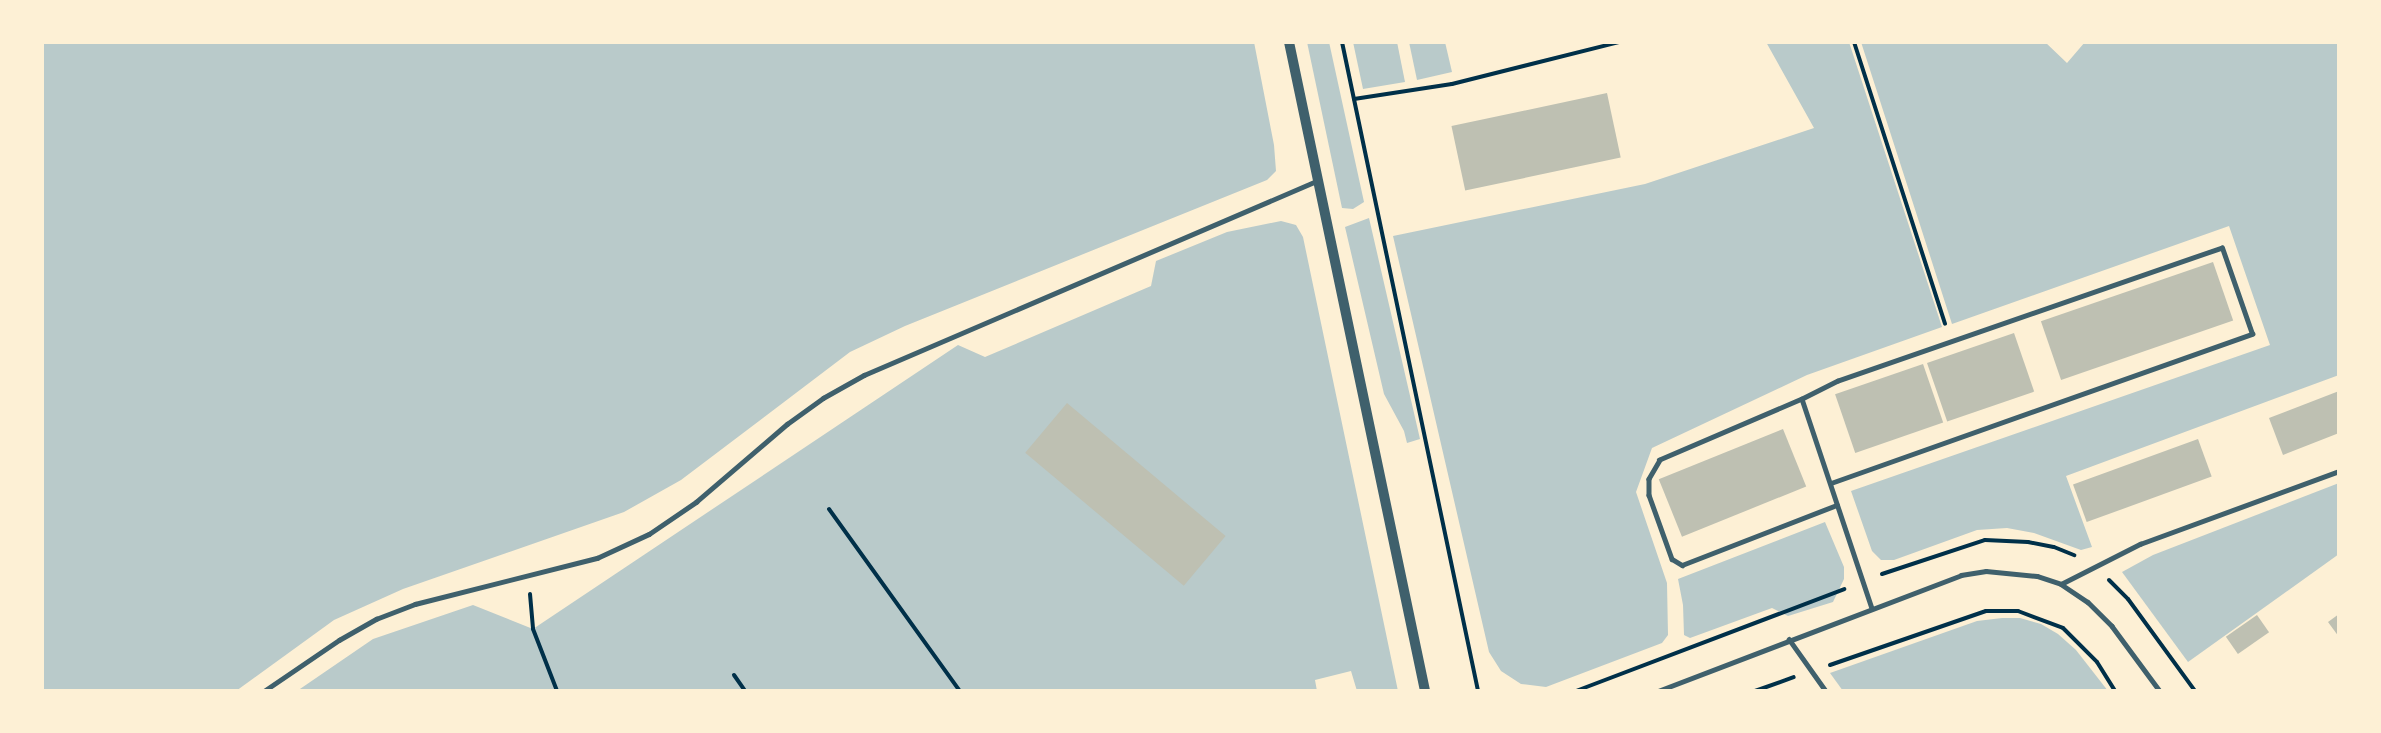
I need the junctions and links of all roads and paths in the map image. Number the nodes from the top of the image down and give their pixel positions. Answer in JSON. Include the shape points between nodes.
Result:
{"nodes":[{"id":1,"x":1289,"y":42,"type":"edge"},
{"id":2,"x":1342,"y":42,"type":"edge"},
{"id":3,"x":1619,"y":42,"type":"edge"},
{"id":4,"x":1854,"y":42,"type":"edge"},
{"id":5,"x":1354,"y":99,"type":"junction"},
{"id":6,"x":1319,"y":180,"type":"junction"},
{"id":7,"x":1951,"y":342,"type":"junction"},
{"id":8,"x":1803,"y":399,"type":"junction"},
{"id":9,"x":2339,"y":471,"type":"edge"},
{"id":10,"x":1831,"y":483,"type":"junction"},
{"id":11,"x":1837,"y":504,"type":"junction"},
{"id":12,"x":829,"y":508,"type":"dead end"},
{"id":13,"x":528,"y":574,"type":"junction"},
{"id":14,"x":2061,"y":584,"type":"junction"},
{"id":15,"x":1872,"y":608,"type":"junction"},
{"id":16,"x":1789,"y":639,"type":"junction"},
{"id":17,"x":1812,"y":671,"type":"junction"},
{"id":18,"x":734,"y":675,"type":"dead end"},
{"id":19,"x":264,"y":691,"type":"edge"},
{"id":20,"x":557,"y":691,"type":"edge"},
{"id":21,"x":745,"y":691,"type":"edge"},
{"id":22,"x":960,"y":691,"type":"edge"},
{"id":23,"x":1425,"y":691,"type":"edge"},
{"id":24,"x":1478,"y":691,"type":"edge"},
{"id":25,"x":1658,"y":691,"type":"edge"},
{"id":26,"x":1755,"y":691,"type":"edge"},
{"id":27,"x":1826,"y":691,"type":"edge"},
{"id":28,"x":2115,"y":691,"type":"edge"},
{"id":29,"x":2160,"y":691,"type":"edge"}],
"edges":[{"from":1,"to":6,"type":"street"},
{"from":2,"to":5,"type":"path"},
{"from":3,"to":5,"type":"path","via":[[1452,84]]},
{"from":4,"to":7,"type":"path"},
{"from":5,"to":24,"type":"path"},
{"from":6,"to":13,"type":"lane","via":[[864,375],[814,404],[696,501],[649,534],[597,558]]},
{"from":6,"to":23,"type":"street"},
{"from":7,"to":8,"type":"lane","via":[[1838,381]]},
{"from":7,"to":10,"type":"lane","via":[[2222,248],[2252,334]]},
{"from":8,"to":10,"type":"lane"},
{"from":8,"to":11,"type":"lane","via":[[1660,460],[1649,479],[1648,495],[1672,559],[1682,565]]},
{"from":9,"to":14,"type":"lane","via":[[2140,544]]},
{"from":10,"to":11,"type":"lane"},
{"from":11,"to":15,"type":"lane"},
{"from":12,"to":22,"type":"path"},
{"from":13,"to":19,"type":"lane","via":[[415,604],[376,619]]},
{"from":13,"to":20,"type":"path","via":[[533,629]]},
{"from":14,"to":15,"type":"lane","via":[[2037,576],[1986,571],[1961,574]]},
{"from":14,"to":29,"type":"lane","via":[[2088,602],[2112,626]]},
{"from":15,"to":16,"type":"lane"},
{"from":16,"to":17,"type":"lane"},
{"from":16,"to":25,"type":"lane"},
{"from":17,"to":26,"type":"path"},
{"from":17,"to":27,"type":"lane"},
{"from":17,"to":28,"type":"path","via":[[1986,611],[2018,611],[2063,628],[2097,662]]},
{"from":18,"to":21,"type":"path"}]}
